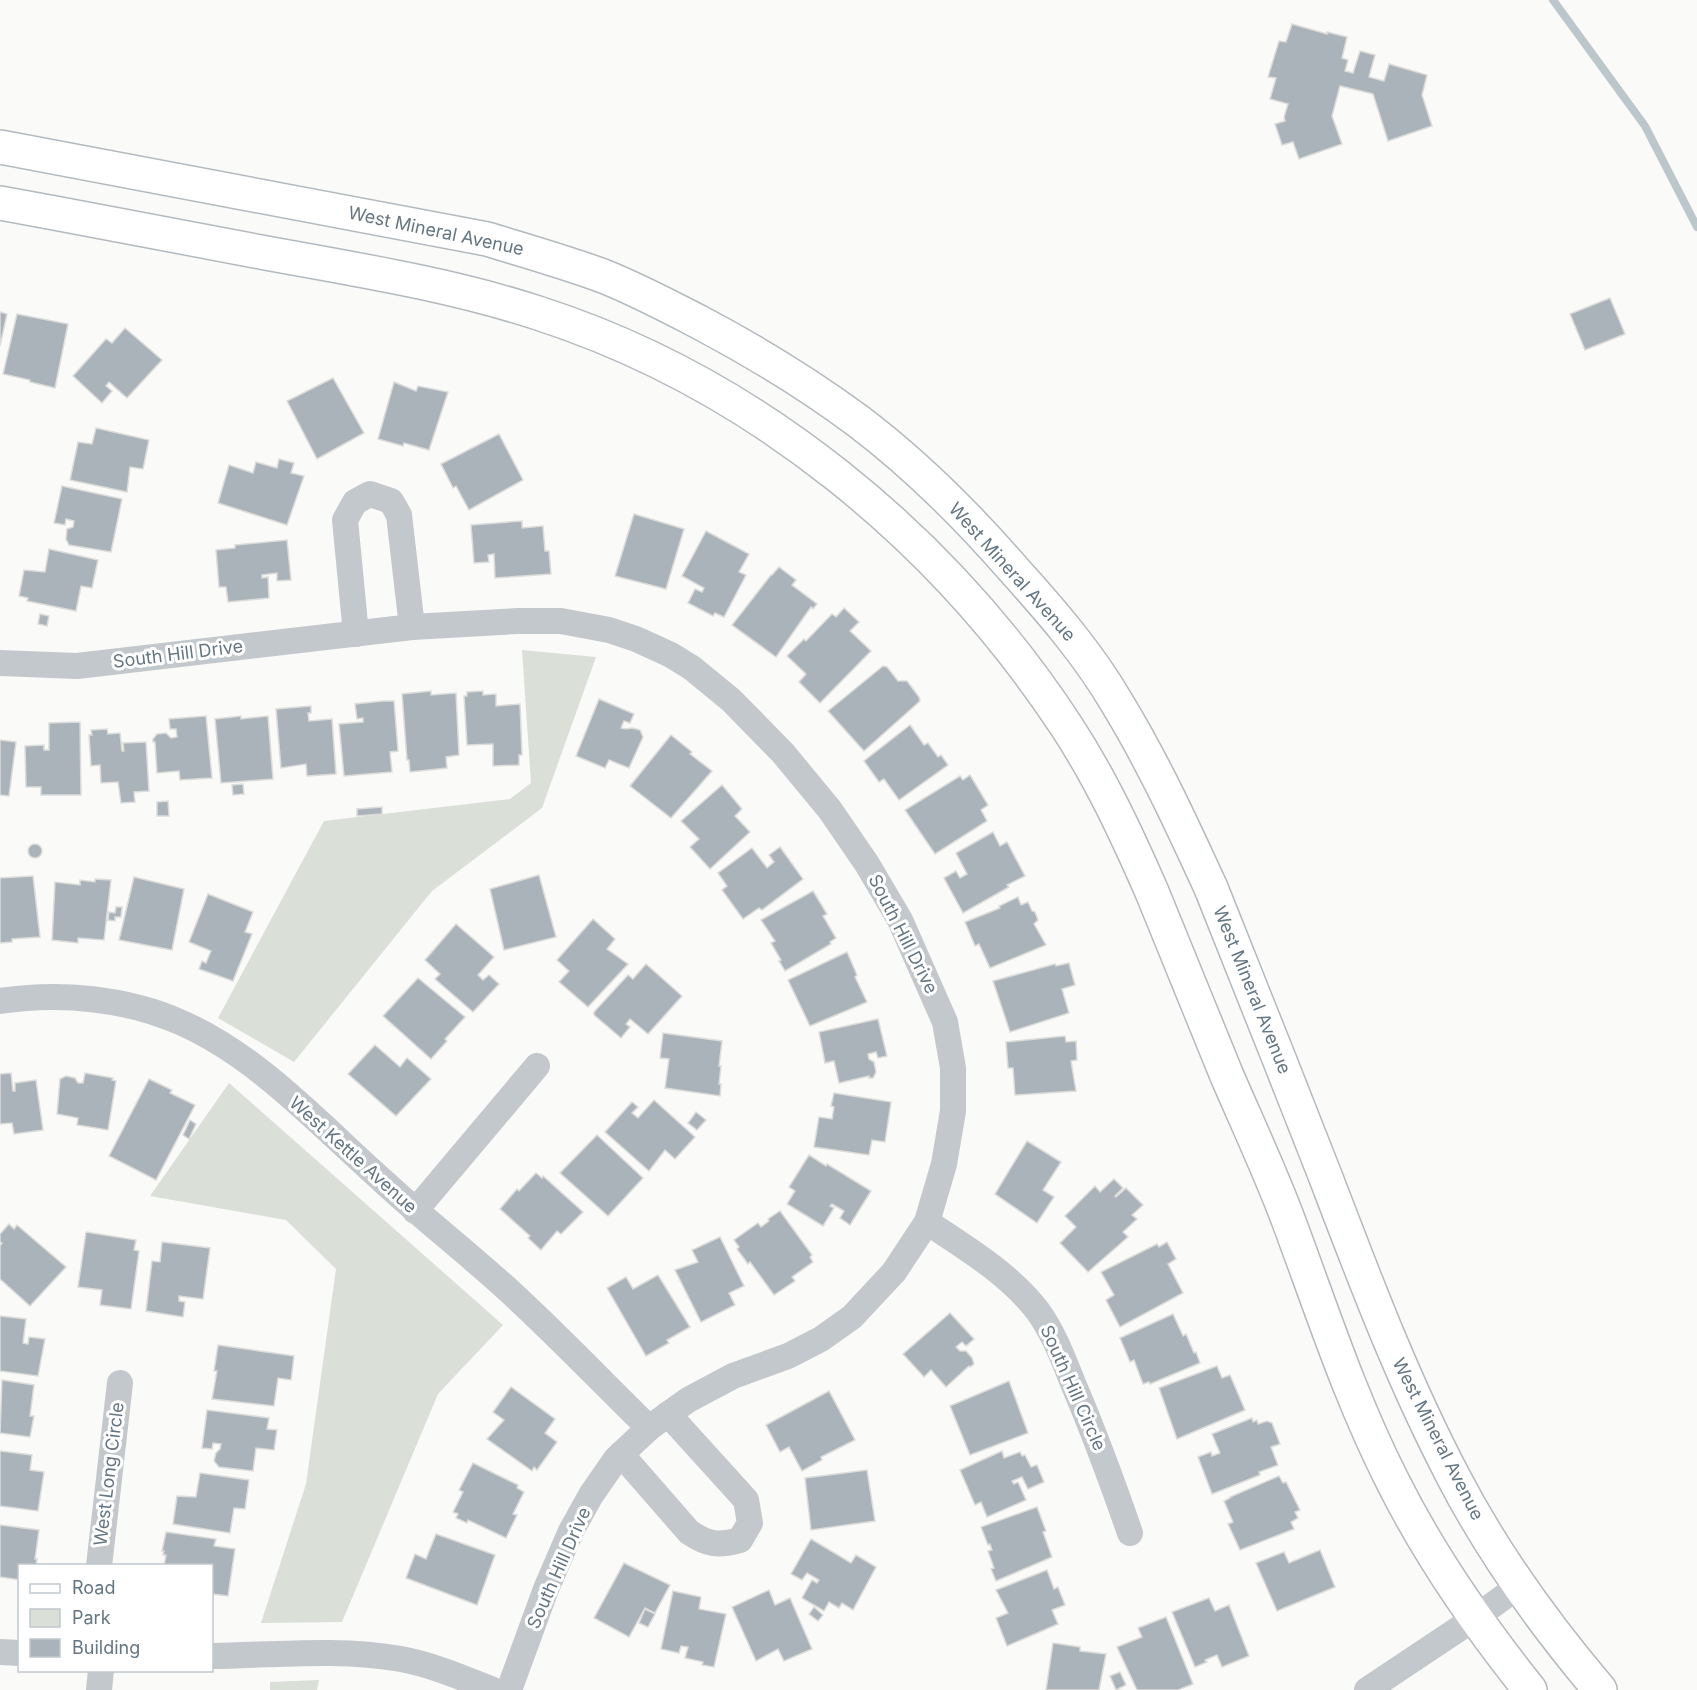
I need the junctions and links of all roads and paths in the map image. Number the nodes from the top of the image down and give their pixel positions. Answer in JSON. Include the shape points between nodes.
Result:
{"nodes":[{"id":1,"x":0,"y":147,"type":"edge"},
{"id":2,"x":0,"y":203,"type":"edge"},
{"id":3,"x":412,"y":627,"type":"junction"},
{"id":4,"x":356,"y":634,"type":"junction"},
{"id":5,"x":0,"y":663,"type":"edge"},
{"id":6,"x":0,"y":1001,"type":"edge"},
{"id":7,"x":537,"y":1066,"type":"dead end"},
{"id":8,"x":415,"y":1210,"type":"junction"},
{"id":9,"x":927,"y":1222,"type":"junction"},
{"id":10,"x":120,"y":1383,"type":"dead end"},
{"id":11,"x":659,"y":1421,"type":"junction"},
{"id":12,"x":621,"y":1454,"type":"junction"},
{"id":13,"x":1130,"y":1533,"type":"dead end"},
{"id":14,"x":99,"y":1564,"type":"edge"},
{"id":15,"x":1520,"y":1585,"type":"junction"},
{"id":16,"x":1476,"y":1618,"type":"junction"},
{"id":17,"x":0,"y":1652,"type":"edge"},
{"id":18,"x":18,"y":1653,"type":"edge"},
{"id":19,"x":213,"y":1656,"type":"edge"},
{"id":20,"x":101,"y":1672,"type":"edge"},
{"id":21,"x":99,"y":1690,"type":"edge"},
{"id":22,"x":493,"y":1690,"type":"edge"},
{"id":23,"x":509,"y":1690,"type":"edge"},
{"id":24,"x":1367,"y":1690,"type":"edge"},
{"id":25,"x":1530,"y":1690,"type":"edge"},
{"id":26,"x":1600,"y":1690,"type":"edge"}],
"edges":[{"from":1,"to":15,"type":"main road","name":"West Mineral Avenue","via":[[487,239],[604,277],[661,302],[801,381],[859,422],[928,480],[988,540],[1071,637],[1116,701],[1151,762],[1211,888],[1382,1325],[1454,1479]]},
{"from":2,"to":16,"type":"main road","via":[[393,275],[540,314],[661,362],[722,396],[784,435],[892,522],[963,594],[1028,671],[1103,789],[1130,840],[1285,1212],[1364,1421],[1425,1541]]},
{"from":3,"to":4,"type":"street","name":"South Hill Drive"},
{"from":3,"to":4,"type":"street","via":[[399,515],[391,501],[370,494],[356,502],[345,520]]},
{"from":3,"to":9,"type":"street","name":"South Hill Drive","via":[[561,621],[636,639],[692,668],[731,700],[783,753],[830,810],[867,864],[900,920],[945,1022],[953,1068],[953,1111],[944,1164]]},
{"from":4,"to":5,"type":"street","name":"South Hill Drive","via":[[77,666]]},
{"from":6,"to":8,"type":"street","name":"West Kettle Avenue","via":[[56,996],[92,999],[138,1007],[182,1023],[272,1081]]},
{"from":7,"to":8,"type":"street"},
{"from":8,"to":11,"type":"street","name":"West Kettle Avenue"},
{"from":9,"to":11,"type":"street","name":"South Hill Drive","via":[[894,1272],[852,1317],[788,1356],[733,1376],[688,1400]]},
{"from":9,"to":13,"type":"street","name":"South Hill Circle","via":[[1010,1281],[1048,1327],[1099,1445]]},
{"from":10,"to":14,"type":"street","name":"West Long Circle"},
{"from":11,"to":12,"type":"street","name":"South Hill Drive"},
{"from":11,"to":12,"type":"street","via":[[746,1500],[750,1523],[740,1540],[724,1545],[703,1542],[689,1532]]},
{"from":12,"to":23,"type":"street","name":"South Hill Drive","via":[[571,1531]]},
{"from":15,"to":16,"type":"street"},
{"from":15,"to":26,"type":"main road","name":"West Mineral Avenue"},
{"from":16,"to":24,"type":"street"},
{"from":16,"to":25,"type":"main road"},
{"from":17,"to":18,"type":"street"},
{"from":19,"to":22,"type":"street","via":[[359,1654],[440,1669]]},
{"from":20,"to":21,"type":"street"}]}
